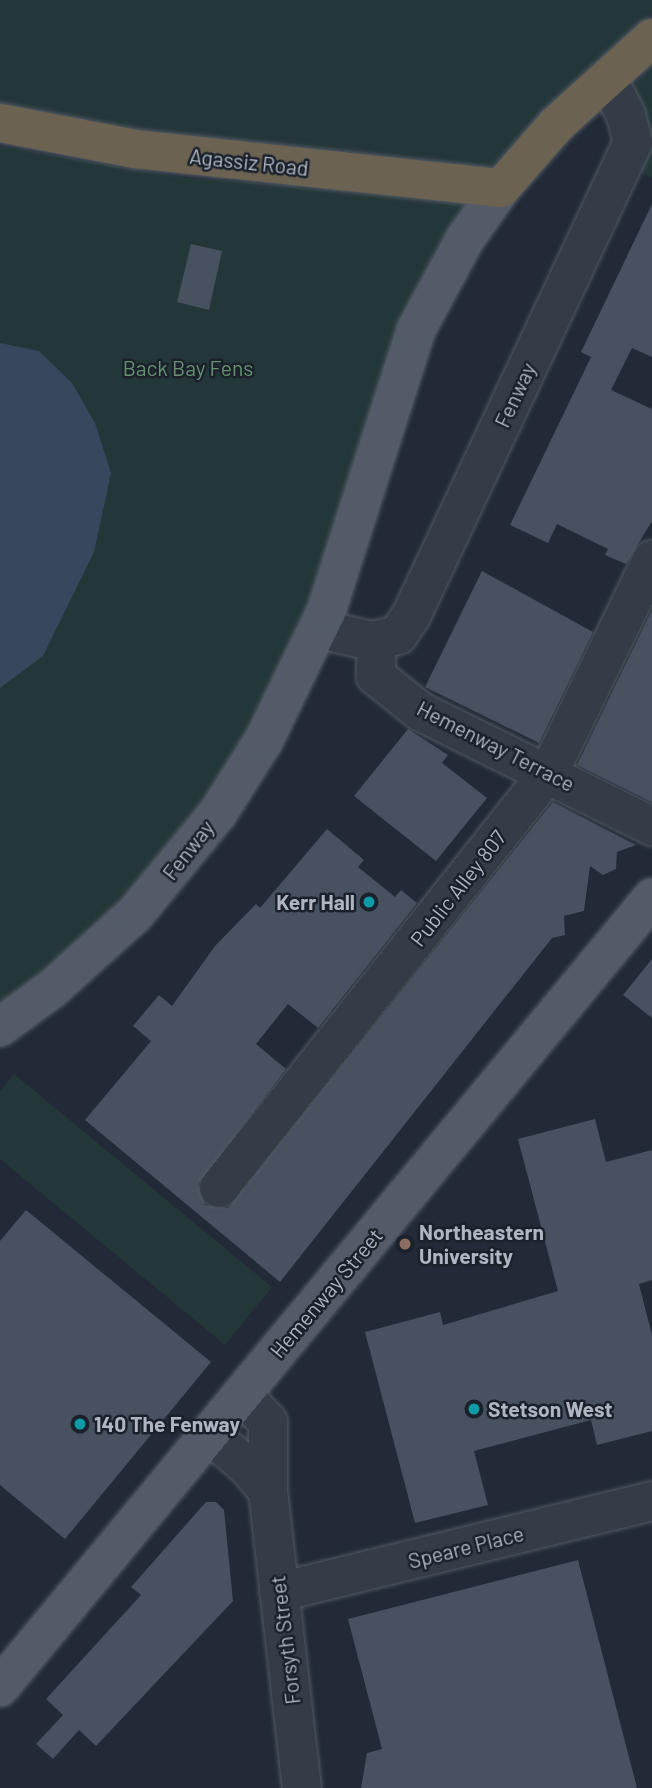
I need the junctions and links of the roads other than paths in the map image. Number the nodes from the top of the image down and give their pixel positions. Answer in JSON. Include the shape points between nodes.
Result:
{"nodes":[{"id":1,"x":652,"y":38,"type":"edge"},
{"id":2,"x":607,"y":79,"type":"junction"},
{"id":3,"x":0,"y":123,"type":"edge"},
{"id":4,"x":501,"y":188,"type":"junction"},
{"id":5,"x":652,"y":560,"type":"edge"},
{"id":6,"x":319,"y":629,"type":"junction"},
{"id":7,"x":377,"y":640,"type":"junction"},
{"id":8,"x":549,"y":772,"type":"junction"},
{"id":9,"x":652,"y":826,"type":"edge"},
{"id":10,"x":652,"y":898,"type":"edge"},
{"id":11,"x":0,"y":1027,"type":"edge"},
{"id":12,"x":219,"y":1188,"type":"dead end"},
{"id":13,"x":243,"y":1396,"type":"junction"},
{"id":14,"x":210,"y":1435,"type":"junction"},
{"id":15,"x":268,"y":1491,"type":"junction"},
{"id":16,"x":652,"y":1501,"type":"edge"},
{"id":17,"x":279,"y":1592,"type":"junction"},
{"id":18,"x":0,"y":1687,"type":"edge"},
{"id":19,"x":302,"y":1788,"type":"edge"}],
"edges":[{"from":1,"to":2,"type":"highway","name":"Fenway"},
{"from":2,"to":4,"type":"highway","name":"Fenway","via":[[557,124]]},
{"from":2,"to":7,"type":"street","name":"Fenway","via":[[634,142],[411,616],[398,635]]},
{"from":3,"to":4,"type":"highway","name":"Agassiz Road","via":[[135,149]]},
{"from":4,"to":6,"type":"main road","name":"Fenway","via":[[453,260],[416,330]]},
{"from":5,"to":8,"type":"street","name":"Public Alley 807"},
{"from":6,"to":7,"type":"street"},
{"from":6,"to":11,"type":"main road","name":"Fenway","via":[[264,740],[189,850],[119,930]]},
{"from":7,"to":8,"type":"street","name":"Hemenway Terrace","via":[[376,676],[421,712]]},
{"from":8,"to":9,"type":"street","name":"Hemenway Terrace"},
{"from":8,"to":12,"type":"street","name":"Public Alley 807"},
{"from":10,"to":13,"type":"main road","name":"Hemenway Street"},
{"from":13,"to":14,"type":"main road","name":"Hemenway Street"},
{"from":13,"to":15,"type":"street","name":"Forsyth Street","via":[[268,1422]]},
{"from":14,"to":15,"type":"street"},
{"from":14,"to":18,"type":"main road","name":"Hemenway Street"},
{"from":15,"to":17,"type":"street","name":"Forsyth Street"},
{"from":16,"to":17,"type":"street","name":"Speare Place"},
{"from":17,"to":19,"type":"street","name":"Forsyth Street"}]}
